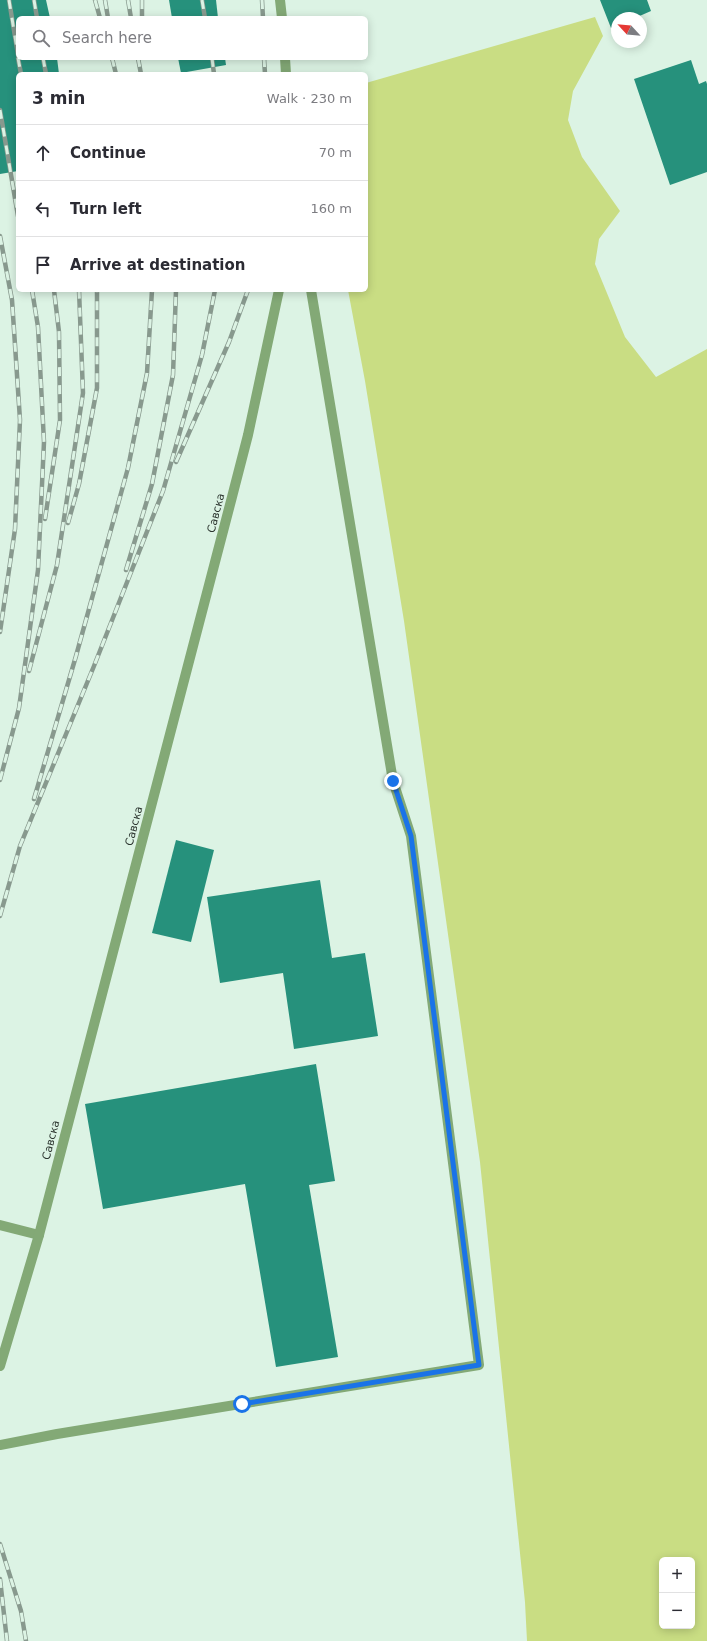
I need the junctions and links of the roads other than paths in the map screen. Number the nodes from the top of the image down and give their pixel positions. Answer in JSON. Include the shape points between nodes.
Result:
{"nodes":[{"id":1,"x":280,"y":0,"type":"edge"},
{"id":2,"x":282,"y":16,"type":"edge"},
{"id":3,"x":285,"y":60,"type":"edge"},
{"id":4,"x":286,"y":72,"type":"edge"},
{"id":5,"x":279,"y":292,"type":"edge"},
{"id":6,"x":311,"y":292,"type":"edge"},
{"id":7,"x":0,"y":1225,"type":"edge"},
{"id":8,"x":39,"y":1235,"type":"junction"},
{"id":9,"x":0,"y":1366,"type":"edge"},
{"id":10,"x":0,"y":1445,"type":"edge"}],
"edges":[{"from":1,"to":2,"type":"street"},
{"from":3,"to":4,"type":"street"},
{"from":5,"to":8,"type":"street","name":"Савска","via":[[242,461]]},
{"from":6,"to":10,"type":"street","via":[[394,788],[411,836],[479,1365]]},
{"from":7,"to":8,"type":"street"},
{"from":8,"to":9,"type":"street","name":"Савска"}]}
